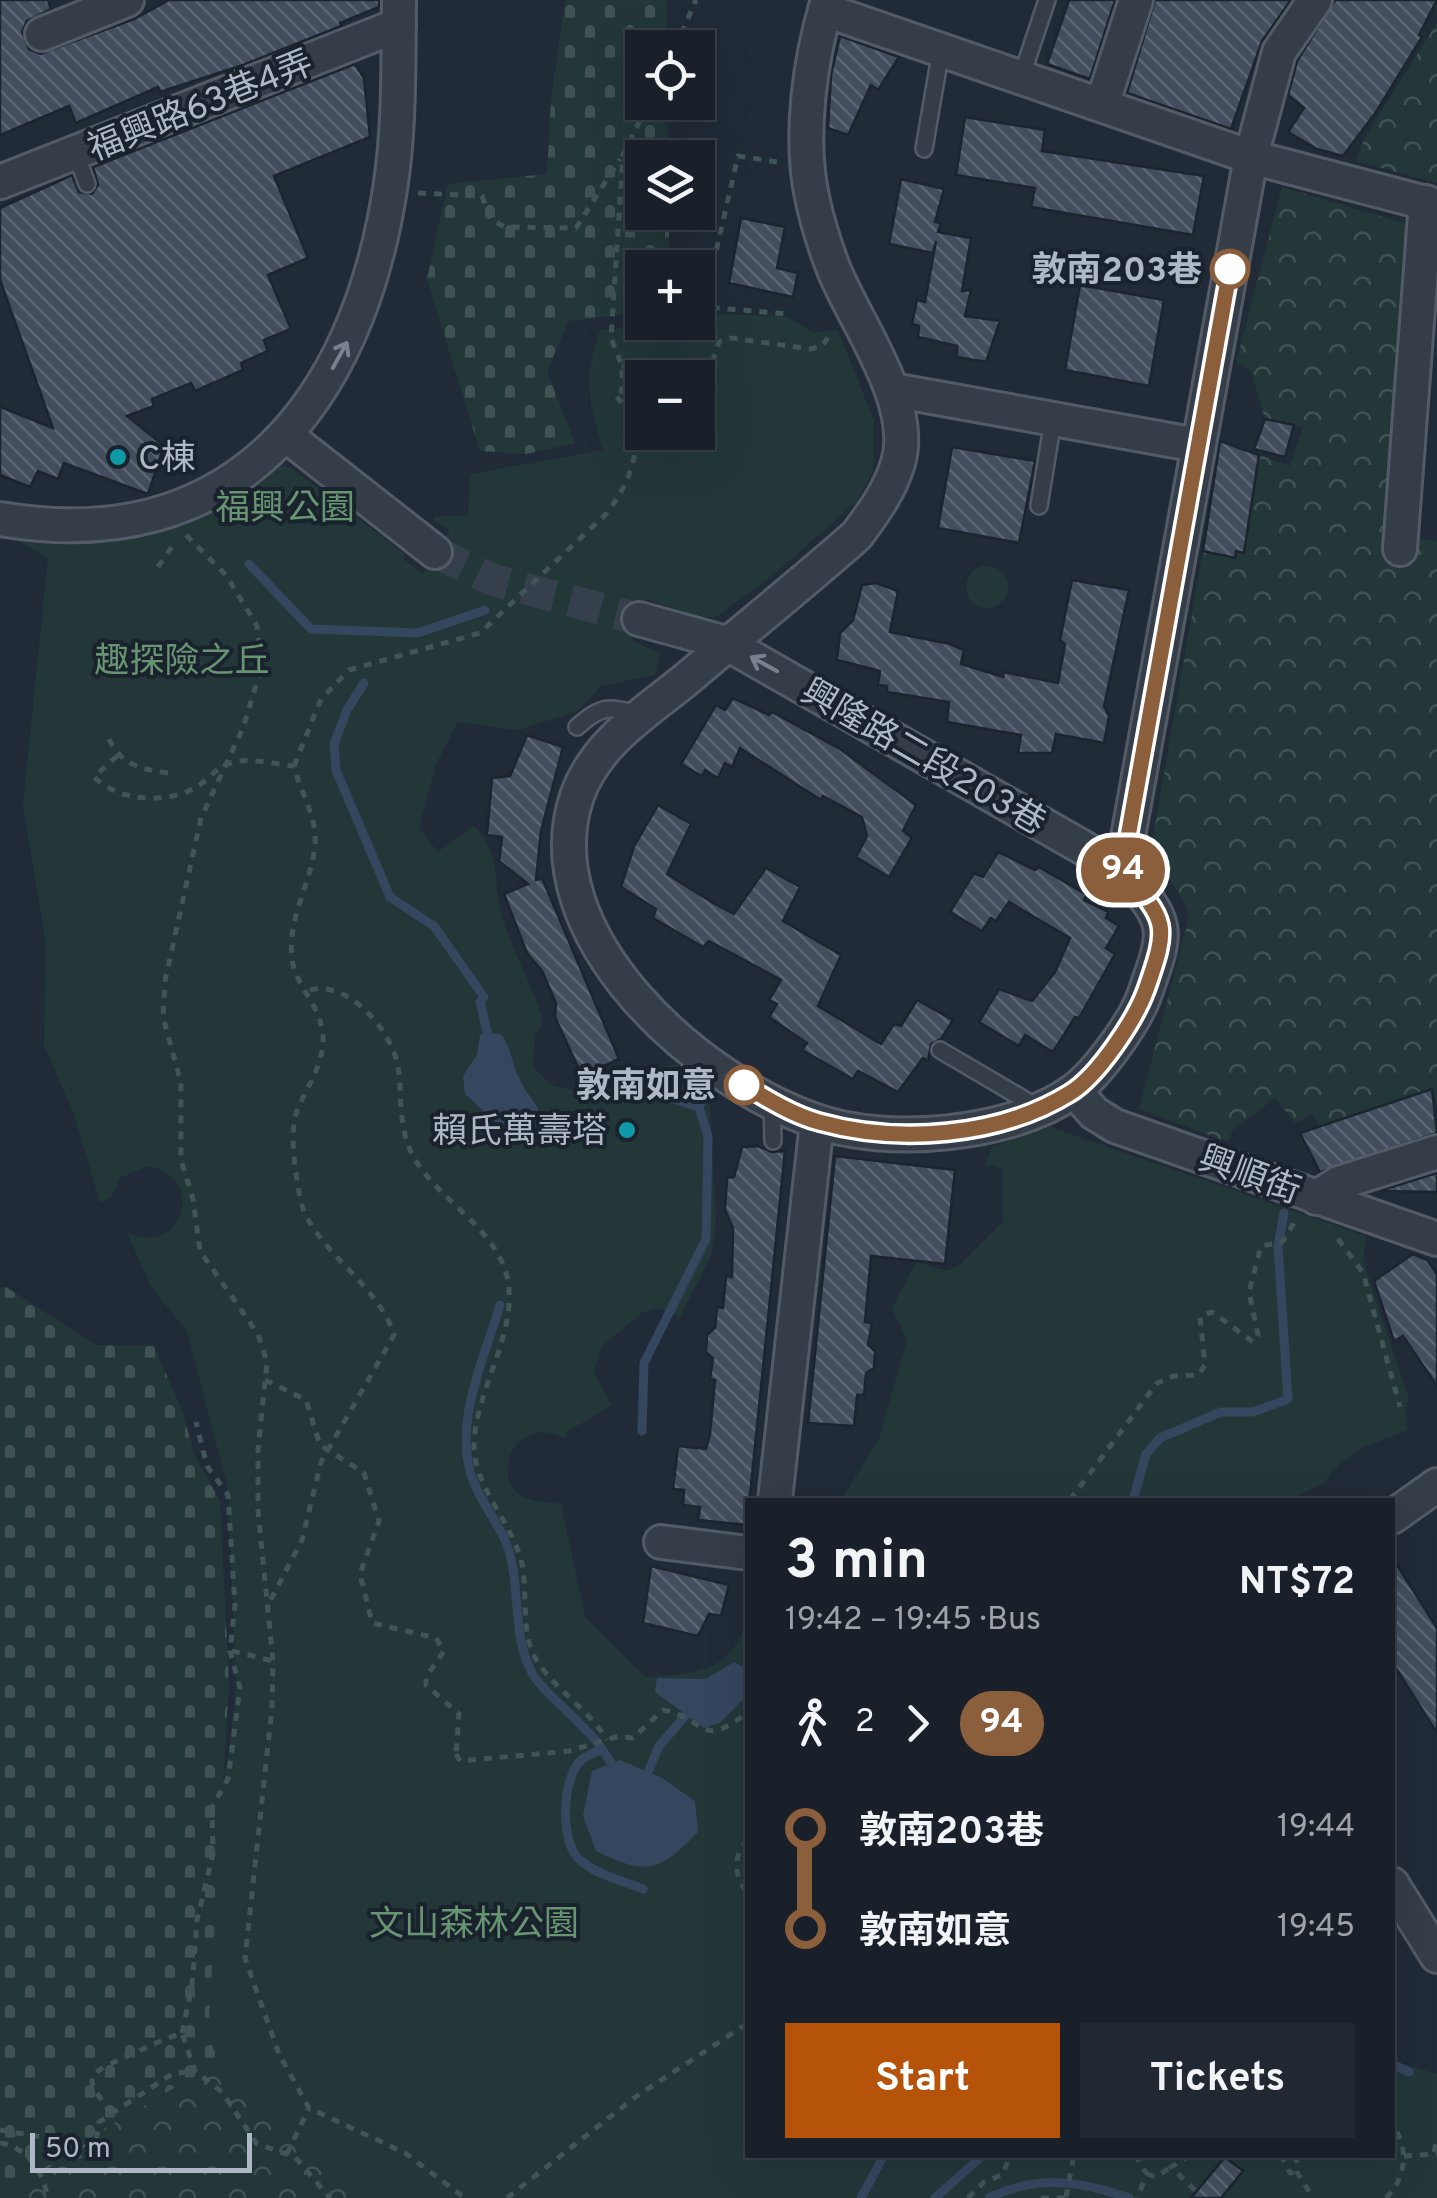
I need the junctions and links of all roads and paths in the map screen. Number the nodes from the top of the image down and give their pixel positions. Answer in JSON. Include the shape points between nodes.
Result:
{"nodes":[{"id":1,"x":127,"y":0,"type":"edge"},
{"id":2,"x":696,"y":0,"type":"edge"},
{"id":3,"x":1047,"y":0,"type":"edge"},
{"id":4,"x":1136,"y":0,"type":"edge"},
{"id":5,"x":1315,"y":0,"type":"edge"},
{"id":6,"x":827,"y":5,"type":"edge"},
{"id":7,"x":399,"y":12,"type":"edge"},
{"id":8,"x":683,"y":30,"type":"edge"},
{"id":9,"x":42,"y":34,"type":"dead end"},
{"id":10,"x":941,"y":50,"type":"junction"},
{"id":11,"x":1022,"y":75,"type":"junction"},
{"id":12,"x":1102,"y":105,"type":"junction"},
{"id":13,"x":640,"y":120,"type":"edge"},
{"id":14,"x":924,"y":149,"type":"dead end"},
{"id":15,"x":623,"y":155,"type":"junction"},
{"id":16,"x":1251,"y":156,"type":"junction"},
{"id":17,"x":788,"y":163,"type":"dead end"},
{"id":18,"x":0,"y":182,"type":"edge"},
{"id":19,"x":390,"y":190,"type":"junction"},
{"id":20,"x":1431,"y":204,"type":"edge"},
{"id":21,"x":850,"y":306,"type":"junction"},
{"id":22,"x":789,"y":314,"type":"dead end"},
{"id":23,"x":713,"y":360,"type":"edge"},
{"id":24,"x":622,"y":366,"type":"junction"},
{"id":25,"x":625,"y":367,"type":"edge"},
{"id":26,"x":892,"y":390,"type":"junction"},
{"id":27,"x":1053,"y":420,"type":"junction"},
{"id":28,"x":287,"y":436,"type":"junction"},
{"id":29,"x":1197,"y":445,"type":"junction"},
{"id":30,"x":1038,"y":506,"type":"dead end"},
{"id":31,"x":0,"y":520,"type":"edge"},
{"id":32,"x":1400,"y":549,"type":"dead end"},
{"id":33,"x":435,"y":552,"type":"tunnel mouth"},
{"id":34,"x":158,"y":567,"type":"dead end"},
{"id":35,"x":639,"y":620,"type":"tunnel mouth"},
{"id":36,"x":726,"y":643,"type":"junction"},
{"id":37,"x":639,"y":716,"type":"junction"},
{"id":38,"x":576,"y":727,"type":"dead end"},
{"id":39,"x":109,"y":739,"type":"dead end"},
{"id":40,"x":117,"y":756,"type":"junction"},
{"id":41,"x":225,"y":764,"type":"junction"},
{"id":42,"x":294,"y":766,"type":"junction"},
{"id":43,"x":168,"y":773,"type":"dead end"},
{"id":44,"x":1122,"y":870,"type":"junction"},
{"id":45,"x":308,"y":990,"type":"junction"},
{"id":46,"x":940,"y":1050,"type":"dead end"},
{"id":47,"x":702,"y":1084,"type":"dead end"},
{"id":48,"x":1074,"y":1091,"type":"junction"},
{"id":49,"x":608,"y":1096,"type":"dead end"},
{"id":50,"x":772,"y":1102,"type":"junction"},
{"id":51,"x":1040,"y":1109,"type":"junction"},
{"id":52,"x":816,"y":1122,"type":"junction"},
{"id":53,"x":773,"y":1141,"type":"dead end"},
{"id":54,"x":1437,"y":1152,"type":"edge"},
{"id":55,"x":1315,"y":1213,"type":"junction"},
{"id":56,"x":1437,"y":1240,"type":"edge"},
{"id":57,"x":265,"y":1380,"type":"junction"},
{"id":58,"x":1400,"y":1407,"type":"dead end"},
{"id":59,"x":196,"y":1422,"type":"dead end"},
{"id":60,"x":1437,"y":1485,"type":"edge"},
{"id":61,"x":774,"y":1498,"type":"edge"},
{"id":62,"x":1071,"y":1498,"type":"edge"},
{"id":63,"x":1395,"y":1514,"type":"edge"},
{"id":64,"x":661,"y":1542,"type":"dead end"},
{"id":65,"x":745,"y":1553,"type":"edge"},
{"id":66,"x":268,"y":1606,"type":"junction"},
{"id":67,"x":230,"y":1650,"type":"junction"},
{"id":68,"x":273,"y":1660,"type":"junction"},
{"id":69,"x":745,"y":1714,"type":"edge"},
{"id":70,"x":607,"y":1740,"type":"junction"},
{"id":71,"x":745,"y":1845,"type":"edge"},
{"id":72,"x":1395,"y":1888,"type":"edge"},
{"id":73,"x":745,"y":1889,"type":"edge"},
{"id":74,"x":1435,"y":1947,"type":"edge"},
{"id":75,"x":745,"y":2025,"type":"edge"},
{"id":76,"x":182,"y":2033,"type":"junction"},
{"id":77,"x":194,"y":2071,"type":"junction"},
{"id":78,"x":309,"y":2108,"type":"junction"},
{"id":79,"x":111,"y":2113,"type":"junction"},
{"id":80,"x":0,"y":2130,"type":"edge"},
{"id":81,"x":1395,"y":2133,"type":"edge"},
{"id":82,"x":1437,"y":2140,"type":"edge"},
{"id":83,"x":0,"y":2143,"type":"edge"},
{"id":84,"x":1435,"y":2153,"type":"edge"},
{"id":85,"x":287,"y":2154,"type":"junction"},
{"id":86,"x":1404,"y":2156,"type":"junction"},
{"id":87,"x":1010,"y":2158,"type":"edge"},
{"id":88,"x":1074,"y":2158,"type":"edge"},
{"id":89,"x":1137,"y":2158,"type":"edge"},
{"id":90,"x":1186,"y":2158,"type":"edge"},
{"id":91,"x":1283,"y":2158,"type":"edge"},
{"id":92,"x":1296,"y":2158,"type":"edge"},
{"id":93,"x":1172,"y":2167,"type":"junction"},
{"id":94,"x":1297,"y":2172,"type":"junction"},
{"id":95,"x":1147,"y":2174,"type":"junction"},
{"id":96,"x":1196,"y":2191,"type":"dead end"},
{"id":97,"x":46,"y":2198,"type":"edge"},
{"id":98,"x":330,"y":2198,"type":"edge"},
{"id":99,"x":465,"y":2198,"type":"edge"},
{"id":100,"x":506,"y":2198,"type":"edge"},
{"id":101,"x":968,"y":2198,"type":"edge"},
{"id":102,"x":1041,"y":2198,"type":"edge"},
{"id":103,"x":1069,"y":2198,"type":"edge"},
{"id":104,"x":1137,"y":2198,"type":"edge"},
{"id":105,"x":1313,"y":2198,"type":"edge"},
{"id":106,"x":1386,"y":2198,"type":"edge"}],
"edges":[{"from":1,"to":9,"type":"street"},
{"from":2,"to":8,"type":"path"},
{"from":3,"to":11,"type":"lane"},
{"from":4,"to":12,"type":"street"},
{"from":5,"to":16,"type":"street","via":[[1279,52]]},
{"from":6,"to":10,"type":"street"},
{"from":6,"to":21,"type":"street","name":"興隆路二段203巷","via":[[812,76],[811,194]]},
{"from":7,"to":18,"type":"street","name":"福興路63巷4弄","via":[[82,169]]},
{"from":7,"to":19,"type":"street"},
{"from":10,"to":11,"type":"street"},
{"from":10,"to":14,"type":"lane"},
{"from":11,"to":12,"type":"street"},
{"from":12,"to":16,"type":"street"},
{"from":13,"to":15,"type":"path"},
{"from":15,"to":19,"type":"path","via":[[576,228],[505,227],[490,218],[482,196]]},
{"from":15,"to":24,"type":"path","via":[[611,338]]},
{"from":16,"to":20,"type":"street"},
{"from":16,"to":29,"type":"street"},
{"from":17,"to":22,"type":"path","via":[[738,156],[709,282],[715,308]]},
{"from":28,"to":19,"type":"street","one_way":true,"via":[[347,344]]},
{"from":20,"to":32,"type":"street"},
{"from":21,"to":23,"type":"path","via":[[822,346],[731,338],[720,342]]},
{"from":21,"to":26,"type":"street","name":"興隆路二段203巷"},
{"from":24,"to":25,"type":"path"},
{"from":24,"to":42,"type":"path","via":[[622,391],[616,394],[631,415],[635,455],[608,513],[480,633],[349,670],[320,699]]},
{"from":26,"to":27,"type":"street"},
{"from":26,"to":36,"type":"street","name":"興隆路二段203巷","via":[[900,459],[884,498],[857,535]]},
{"from":27,"to":29,"type":"street"},
{"from":27,"to":30,"type":"lane"},
{"from":28,"to":31,"type":"street","via":[[182,508],[70,526]]},
{"from":28,"to":33,"type":"street"},
{"from":29,"to":44,"type":"street"},
{"from":34,"to":41,"type":"path","via":[[183,531],[226,575],[256,626],[259,676]]},
{"from":35,"to":36,"type":"street"},
{"from":36,"to":37,"type":"street","name":"興隆路二段203巷"},
{"from":44,"to":36,"type":"street","name":"興隆路二段203巷","one_way":true},
{"from":37,"to":38,"type":"lane","via":[[610,705]]},
{"from":37,"to":50,"type":"street","name":"興隆路二段203巷","via":[[606,745],[577,796],[569,852],[580,901],[596,939],[646,1010],[715,1069]]},
{"from":39,"to":40,"type":"path"},
{"from":40,"to":41,"type":"path","via":[[94,777],[106,789],[174,797]]},
{"from":40,"to":43,"type":"path"},
{"from":41,"to":42,"type":"path"},
{"from":41,"to":57,"type":"path","via":[[201,818],[163,1017],[180,1083],[181,1160],[200,1252],[258,1334]]},
{"from":42,"to":45,"type":"path","via":[[316,844],[292,961]]},
{"from":44,"to":48,"type":"street","name":"興隆路二段203巷","via":[[1157,909],[1164,941],[1137,1016]]},
{"from":45,"to":66,"type":"path","via":[[324,1038],[321,1062],[295,1118],[301,1204],[387,1312],[394,1335],[321,1462],[302,1540]]},
{"from":45,"to":70,"type":"path","via":[[336,990],[387,1036],[412,1153],[434,1187],[494,1246],[508,1282],[505,1319],[474,1447],[522,1562],[536,1659],[594,1717]]},
{"from":46,"to":51,"type":"lane"},
{"from":47,"to":49,"type":"path","via":[[672,1092],[636,1083]]},
{"from":48,"to":51,"type":"street","name":"興隆路二段203巷"},
{"from":48,"to":55,"type":"street","name":"興順街","via":[[1115,1126]]},
{"from":50,"to":52,"type":"street","name":"興隆路二段203巷"},
{"from":50,"to":53,"type":"lane"},
{"from":51,"to":52,"type":"street","name":"興隆路二段203巷","via":[[967,1130],[898,1135]]},
{"from":52,"to":61,"type":"street"},
{"from":54,"to":55,"type":"street","via":[[1340,1183]]},
{"from":55,"to":56,"type":"street","name":"興順街"},
{"from":55,"to":58,"type":"path","via":[[1363,1273]]},
{"from":55,"to":62,"type":"path","via":[[1279,1242],[1261,1246],[1249,1292],[1258,1335],[1253,1342],[1212,1312],[1200,1318],[1204,1365],[1198,1375],[1157,1383]]},
{"from":57,"to":66,"type":"path","via":[[258,1510]]},
{"from":57,"to":70,"type":"path","bridge":true,"via":[[306,1400],[320,1445],[364,1472],[378,1521],[360,1574],[372,1622],[436,1638],[444,1651],[426,1685],[459,1714],[460,1761],[569,1752]]},
{"from":59,"to":67,"type":"path","via":[[206,1466],[228,1495]]},
{"from":60,"to":63,"type":"street"},
{"from":64,"to":65,"type":"street"},
{"from":66,"to":68,"type":"path"},
{"from":67,"to":68,"type":"path"},
{"from":67,"to":76,"type":"path","via":[[240,1688],[237,1738],[228,1779],[212,1807],[214,1854],[197,1920]]},
{"from":68,"to":78,"type":"path","via":[[245,1958],[279,2054]]},
{"from":69,"to":70,"type":"path","via":[[725,1730],[704,1733],[663,1710],[633,1738]]},
{"from":71,"to":73,"type":"path","via":[[736,1861]]},
{"from":72,"to":74,"type":"street"},
{"from":75,"to":100,"type":"path","via":[[634,2098]]},
{"from":76,"to":77,"type":"path"},
{"from":76,"to":79,"type":"path","via":[[102,2063],[93,2086]]},
{"from":77,"to":79,"type":"path","via":[[172,2074]]},
{"from":77,"to":85,"type":"path","via":[[222,2092],[257,2144]]},
{"from":78,"to":85,"type":"path"},
{"from":78,"to":99,"type":"path","via":[[405,2154]]},
{"from":79,"to":80,"type":"path","via":[[99,2122],[95,2148],[77,2157],[47,2138]]},
{"from":81,"to":86,"type":"path"},
{"from":82,"to":84,"type":"path"},
{"from":83,"to":97,"type":"path","via":[[15,2145],[32,2160]]},
{"from":84,"to":86,"type":"path"},
{"from":85,"to":98,"type":"path"},
{"from":86,"to":106,"type":"path"},
{"from":87,"to":101,"type":"path","via":[[1002,2175]]},
{"from":88,"to":103,"type":"path"},
{"from":89,"to":95,"type":"path"},
{"from":90,"to":93,"type":"path"},
{"from":91,"to":94,"type":"path"},
{"from":92,"to":94,"type":"path"},
{"from":93,"to":95,"type":"path"},
{"from":93,"to":96,"type":"path"},
{"from":94,"to":105,"type":"path"},
{"from":95,"to":104,"type":"path"},
{"from":102,"to":103,"type":"path"}]}
